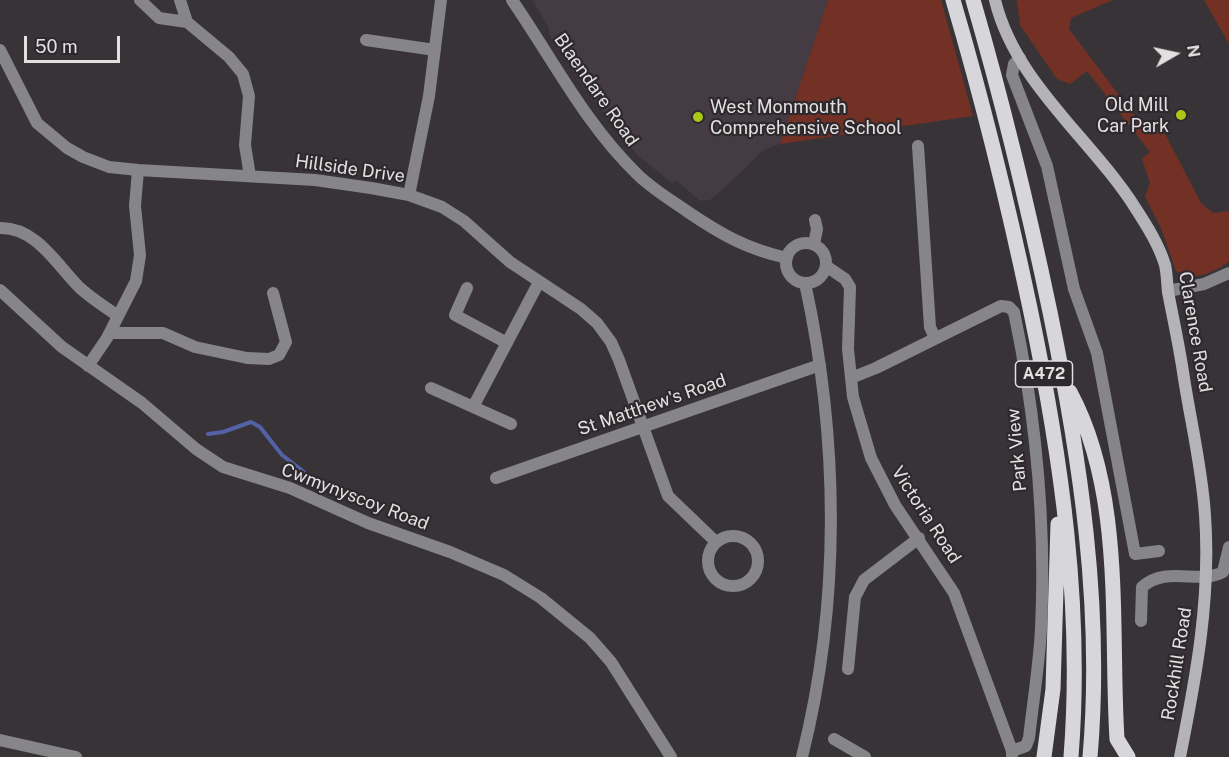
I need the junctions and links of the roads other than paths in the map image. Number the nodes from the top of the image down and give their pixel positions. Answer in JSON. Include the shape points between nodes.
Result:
{"nodes":[{"id":1,"x":140,"y":0,"type":"edge"},
{"id":2,"x":180,"y":0,"type":"edge"},
{"id":3,"x":441,"y":0,"type":"edge"},
{"id":4,"x":512,"y":0,"type":"edge"},
{"id":5,"x":953,"y":0,"type":"edge"},
{"id":6,"x":973,"y":0,"type":"edge"},
{"id":7,"x":995,"y":0,"type":"edge"},
{"id":8,"x":187,"y":22,"type":"junction"},
{"id":9,"x":366,"y":40,"type":"dead end"},
{"id":10,"x":0,"y":50,"type":"edge"},
{"id":11,"x":435,"y":50,"type":"junction"},
{"id":12,"x":1020,"y":58,"type":"junction"},
{"id":13,"x":918,"y":146,"type":"dead end"},
{"id":14,"x":138,"y":170,"type":"junction"},
{"id":15,"x":250,"y":176,"type":"junction"},
{"id":16,"x":409,"y":195,"type":"junction"},
{"id":17,"x":815,"y":220,"type":"dead end"},
{"id":18,"x":0,"y":228,"type":"edge"},
{"id":19,"x":814,"y":244,"type":"junction"},
{"id":20,"x":787,"y":258,"type":"junction"},
{"id":21,"x":826,"y":266,"type":"junction"},
{"id":22,"x":1229,"y":273,"type":"edge"},
{"id":23,"x":539,"y":282,"type":"junction"},
{"id":24,"x":805,"y":283,"type":"junction"},
{"id":25,"x":467,"y":288,"type":"dead end"},
{"id":26,"x":0,"y":290,"type":"edge"},
{"id":27,"x":1168,"y":291,"type":"junction"},
{"id":28,"x":273,"y":293,"type":"dead end"},
{"id":29,"x":118,"y":316,"type":"junction"},
{"id":30,"x":110,"y":333,"type":"junction"},
{"id":31,"x":935,"y":339,"type":"junction"},
{"id":32,"x":507,"y":343,"type":"junction"},
{"id":33,"x":820,"y":365,"type":"junction"},
{"id":34,"x":88,"y":366,"type":"junction"},
{"id":35,"x":851,"y":378,"type":"junction"},
{"id":36,"x":1064,"y":381,"type":"junction"},
{"id":37,"x":431,"y":388,"type":"dead end"},
{"id":38,"x":473,"y":407,"type":"junction"},
{"id":39,"x":511,"y":424,"type":"dead end"},
{"id":40,"x":644,"y":427,"type":"junction"},
{"id":41,"x":1059,"y":463,"type":"junction"},
{"id":42,"x":496,"y":478,"type":"dead end"},
{"id":43,"x":919,"y":538,"type":"junction"},
{"id":44,"x":716,"y":542,"type":"junction"},
{"id":45,"x":1229,"y":547,"type":"edge"},
{"id":46,"x":1159,"y":551,"type":"dead end"},
{"id":47,"x":1206,"y":576,"type":"junction"},
{"id":48,"x":1141,"y":621,"type":"dead end"},
{"id":49,"x":848,"y":669,"type":"dead end"},
{"id":50,"x":834,"y":739,"type":"dead end"},
{"id":51,"x":0,"y":740,"type":"edge"},
{"id":52,"x":1012,"y":754,"type":"edge"},
{"id":53,"x":76,"y":757,"type":"edge"},
{"id":54,"x":671,"y":757,"type":"edge"},
{"id":55,"x":802,"y":757,"type":"edge"},
{"id":56,"x":865,"y":757,"type":"edge"},
{"id":57,"x":1044,"y":757,"type":"edge"},
{"id":58,"x":1071,"y":757,"type":"edge"},
{"id":59,"x":1090,"y":757,"type":"edge"},
{"id":60,"x":1128,"y":757,"type":"edge"},
{"id":61,"x":1180,"y":757,"type":"edge"}],
"edges":[{"from":1,"to":8,"type":"street","via":[[159,18]]},
{"from":2,"to":8,"type":"street"},
{"from":3,"to":11,"type":"street"},
{"from":4,"to":20,"type":"street","name":"Blaendare Road","via":[[590,117],[639,176],[728,238],[747,248]]},
{"from":5,"to":41,"type":"main road","number":"A472","via":[[1010,215]]},
{"from":6,"to":36,"type":"main road","number":"A472","via":[[1021,179]]},
{"from":7,"to":12,"type":"street","name":"Clarence Road"},
{"from":8,"to":15,"type":"street","via":[[243,74],[249,96],[245,145]]},
{"from":9,"to":11,"type":"street"},
{"from":10,"to":14,"type":"street","name":"Hillside Drive","via":[[37,123],[83,157],[109,167]]},
{"from":11,"to":16,"type":"street"},
{"from":12,"to":27,"type":"street","name":"Clarence Road","via":[[1063,117],[1111,172],[1144,221],[1165,266]]},
{"from":12,"to":46,"type":"street","via":[[1012,75],[1047,166],[1074,289],[1097,353],[1135,554]]},
{"from":13,"to":31,"type":"street","via":[[930,327]]},
{"from":14,"to":15,"type":"street","name":"Hillside Drive"},
{"from":14,"to":29,"type":"street","via":[[135,206],[139,264],[136,281]]},
{"from":15,"to":16,"type":"street","name":"Hillside Drive","via":[[315,180]]},
{"from":16,"to":23,"type":"street","name":"Hillside Drive","via":[[442,207],[464,221]]},
{"from":17,"to":19,"type":"street"},
{"from":18,"to":29,"type":"street","via":[[26,234],[81,288]]},
{"from":19,"to":20,"type":"street","via":[[800,244]]},
{"from":19,"to":21,"type":"street","via":[[823,253]]},
{"from":20,"to":24,"type":"street","via":[[790,275]]},
{"from":21,"to":24,"type":"street","via":[[819,279]]},
{"from":21,"to":35,"type":"street","name":"Victoria Road","via":[[850,287]]},
{"from":22,"to":27,"type":"street","via":[[1204,284]]},
{"from":23,"to":32,"type":"street"},
{"from":23,"to":40,"type":"street","name":"Hillside Drive","via":[[581,309],[611,342]]},
{"from":24,"to":33,"type":"street"},
{"from":25,"to":32,"type":"street","via":[[455,315]]},
{"from":26,"to":34,"type":"street","name":"Cwmynyscoy Road"},
{"from":27,"to":47,"type":"street","name":"Clarence Road","via":[[1200,472]]},
{"from":28,"to":30,"type":"street","via":[[286,342],[279,355],[269,359],[195,347],[163,333]]},
{"from":29,"to":30,"type":"street"},
{"from":30,"to":34,"type":"street"},
{"from":31,"to":35,"type":"street","name":"Park View"},
{"from":31,"to":52,"type":"street","name":"Park View","via":[[1001,306],[1009,306],[1014,312],[1028,375],[1043,555],[1041,632],[1029,738],[1026,746]]},
{"from":32,"to":38,"type":"street"},
{"from":33,"to":40,"type":"street","name":"St Matthew's Road"},
{"from":33,"to":55,"type":"street","via":[[829,436],[830,569],[822,652]]},
{"from":34,"to":54,"type":"street","name":"Cwmynyscoy Road","via":[[223,467],[290,488],[368,523],[450,552],[504,575],[541,598],[590,638],[611,662]]},
{"from":35,"to":43,"type":"street","name":"Victoria Road","via":[[860,424],[877,475]]},
{"from":36,"to":59,"type":"main road","number":"A472","via":[[1090,569],[1094,680]]},
{"from":36,"to":60,"type":"main road","via":[[1081,412],[1108,530],[1117,739]]},
{"from":37,"to":38,"type":"street"},
{"from":38,"to":39,"type":"street"},
{"from":40,"to":42,"type":"street","name":"St Matthew's Road"},
{"from":40,"to":44,"type":"street","name":"Hillside Drive","via":[[670,499]]},
{"from":41,"to":57,"type":"main road","via":[[1053,689]]},
{"from":41,"to":58,"type":"main road","number":"A472","via":[[1074,620]]},
{"from":43,"to":49,"type":"street","via":[[859,588]]},
{"from":43,"to":52,"type":"street","name":"Victoria Road","via":[[954,593]]},
{"from":44,"to":44,"type":"street","via":[[731,535],[754,545],[758,569],[747,582],[731,586],[716,580],[708,565]]},
{"from":45,"to":47,"type":"street","via":[[1223,572]]},
{"from":47,"to":48,"type":"street","via":[[1182,574],[1150,579],[1142,587]]},
{"from":47,"to":61,"type":"street","name":"Rockhill Road","via":[[1199,662]]},
{"from":50,"to":56,"type":"street"},
{"from":51,"to":53,"type":"street"}]}
